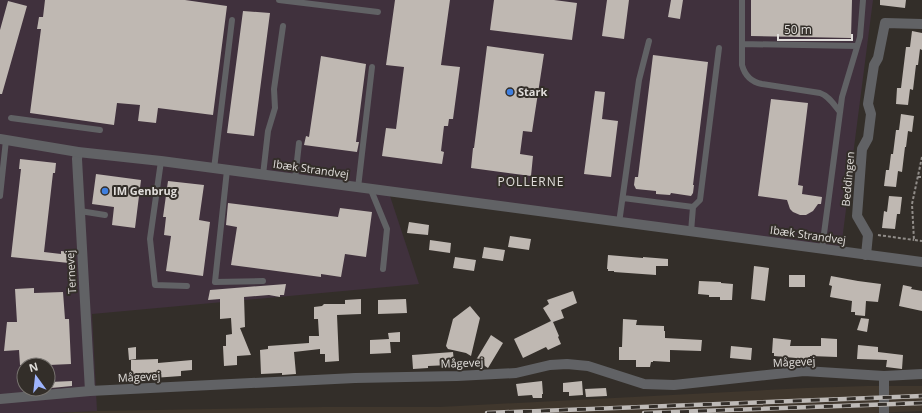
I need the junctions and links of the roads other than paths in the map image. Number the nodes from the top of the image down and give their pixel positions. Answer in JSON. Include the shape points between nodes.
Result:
{"nodes":[{"id":1,"x":279,"y":0,"type":"edge"},
{"id":2,"x":742,"y":0,"type":"edge"},
{"id":3,"x":863,"y":0,"type":"edge"},
{"id":4,"x":378,"y":12,"type":"dead end"},
{"id":5,"x":232,"y":20,"type":"dead end"},
{"id":6,"x":922,"y":24,"type":"edge"},
{"id":7,"x":283,"y":26,"type":"dead end"},
{"id":8,"x":649,"y":40,"type":"dead end"},
{"id":9,"x":742,"y":44,"type":"junction"},
{"id":10,"x":857,"y":46,"type":"junction"},
{"id":11,"x":718,"y":48,"type":"dead end"},
{"id":12,"x":372,"y":67,"type":"dead end"},
{"id":13,"x":840,"y":112,"type":"junction"},
{"id":14,"x":11,"y":118,"type":"dead end"},
{"id":15,"x":100,"y":130,"type":"dead end"},
{"id":16,"x":3,"y":139,"type":"edge"},
{"id":17,"x":299,"y":143,"type":"dead end"},
{"id":18,"x":78,"y":152,"type":"junction"},
{"id":19,"x":161,"y":162,"type":"junction"},
{"id":20,"x":2,"y":168,"type":"edge"},
{"id":21,"x":214,"y":169,"type":"junction"},
{"id":22,"x":227,"y":170,"type":"junction"},
{"id":23,"x":263,"y":175,"type":"junction"},
{"id":24,"x":295,"y":179,"type":"junction"},
{"id":25,"x":358,"y":188,"type":"junction"},
{"id":26,"x":371,"y":190,"type":"junction"},
{"id":27,"x":0,"y":196,"type":"edge"},
{"id":28,"x":623,"y":198,"type":"junction"},
{"id":29,"x":693,"y":207,"type":"junction"},
{"id":30,"x":80,"y":211,"type":"junction"},
{"id":31,"x":105,"y":215,"type":"dead end"},
{"id":32,"x":619,"y":223,"type":"junction"},
{"id":33,"x":691,"y":232,"type":"junction"},
{"id":34,"x":822,"y":250,"type":"junction"},
{"id":35,"x":866,"y":255,"type":"junction"},
{"id":36,"x":922,"y":262,"type":"edge"},
{"id":37,"x":383,"y":269,"type":"dead end"},
{"id":38,"x":263,"y":281,"type":"dead end"},
{"id":39,"x":187,"y":286,"type":"dead end"},
{"id":40,"x":922,"y":374,"type":"edge"},
{"id":41,"x":884,"y":376,"type":"junction"},
{"id":42,"x":90,"y":391,"type":"junction"},
{"id":43,"x":0,"y":399,"type":"edge"},
{"id":44,"x":884,"y":413,"type":"edge"}],
"edges":[{"from":1,"to":4,"type":"lane"},
{"from":2,"to":9,"type":"lane"},
{"from":3,"to":10,"type":"lane"},
{"from":5,"to":21,"type":"lane"},
{"from":6,"to":35,"type":"street","name":"Beddingen","via":[[885,23],[878,58],[874,65],[868,104],[871,114],[868,138],[862,149],[857,216],[868,235]]},
{"from":7,"to":23,"type":"lane","via":[[274,89],[275,108],[268,131]]},
{"from":8,"to":28,"type":"lane","via":[[639,80]]},
{"from":9,"to":10,"type":"lane"},
{"from":9,"to":13,"type":"lane","via":[[742,65],[750,80],[824,94]]},
{"from":10,"to":13,"type":"lane"},
{"from":11,"to":29,"type":"lane","via":[[700,200]]},
{"from":12,"to":25,"type":"lane"},
{"from":13,"to":34,"type":"lane"},
{"from":14,"to":15,"type":"lane"},
{"from":16,"to":18,"type":"street","name":"Ibæk Strandvej"},
{"from":16,"to":20,"type":"lane"},
{"from":17,"to":24,"type":"lane"},
{"from":18,"to":19,"type":"street","name":"Ibæk Strandvej"},
{"from":18,"to":30,"type":"street","name":"Ternevej"},
{"from":19,"to":21,"type":"street","name":"Ibæk Strandvej"},
{"from":19,"to":39,"type":"lane","via":[[150,239],[155,285]]},
{"from":20,"to":27,"type":"lane"},
{"from":21,"to":22,"type":"street","name":"Ibæk Strandvej"},
{"from":22,"to":23,"type":"street","name":"Ibæk Strandvej"},
{"from":22,"to":38,"type":"lane","via":[[216,282]]},
{"from":23,"to":24,"type":"street","name":"Ibæk Strandvej"},
{"from":24,"to":25,"type":"street","name":"Ibæk Strandvej"},
{"from":25,"to":26,"type":"street","name":"Ibæk Strandvej"},
{"from":26,"to":32,"type":"street","name":"Ibæk Strandvej"},
{"from":26,"to":37,"type":"lane","via":[[386,229]]},
{"from":28,"to":29,"type":"lane"},
{"from":28,"to":32,"type":"lane"},
{"from":29,"to":33,"type":"lane"},
{"from":30,"to":31,"type":"lane"},
{"from":30,"to":42,"type":"street","name":"Ternevej"},
{"from":32,"to":33,"type":"street","name":"Ibæk Strandvej"},
{"from":33,"to":34,"type":"street","name":"Ibæk Strandvej"},
{"from":34,"to":35,"type":"street","name":"Ibæk Strandvej"},
{"from":35,"to":36,"type":"street","name":"Ibæk Strandvej"},
{"from":40,"to":41,"type":"street","name":"Mågevej"},
{"from":41,"to":42,"type":"street","name":"Mågevej","via":[[804,371],[674,385],[644,384],[588,366],[568,364],[550,365],[516,373]]},
{"from":41,"to":44,"type":"street"},
{"from":42,"to":43,"type":"street","name":"Mågevej"}]}
